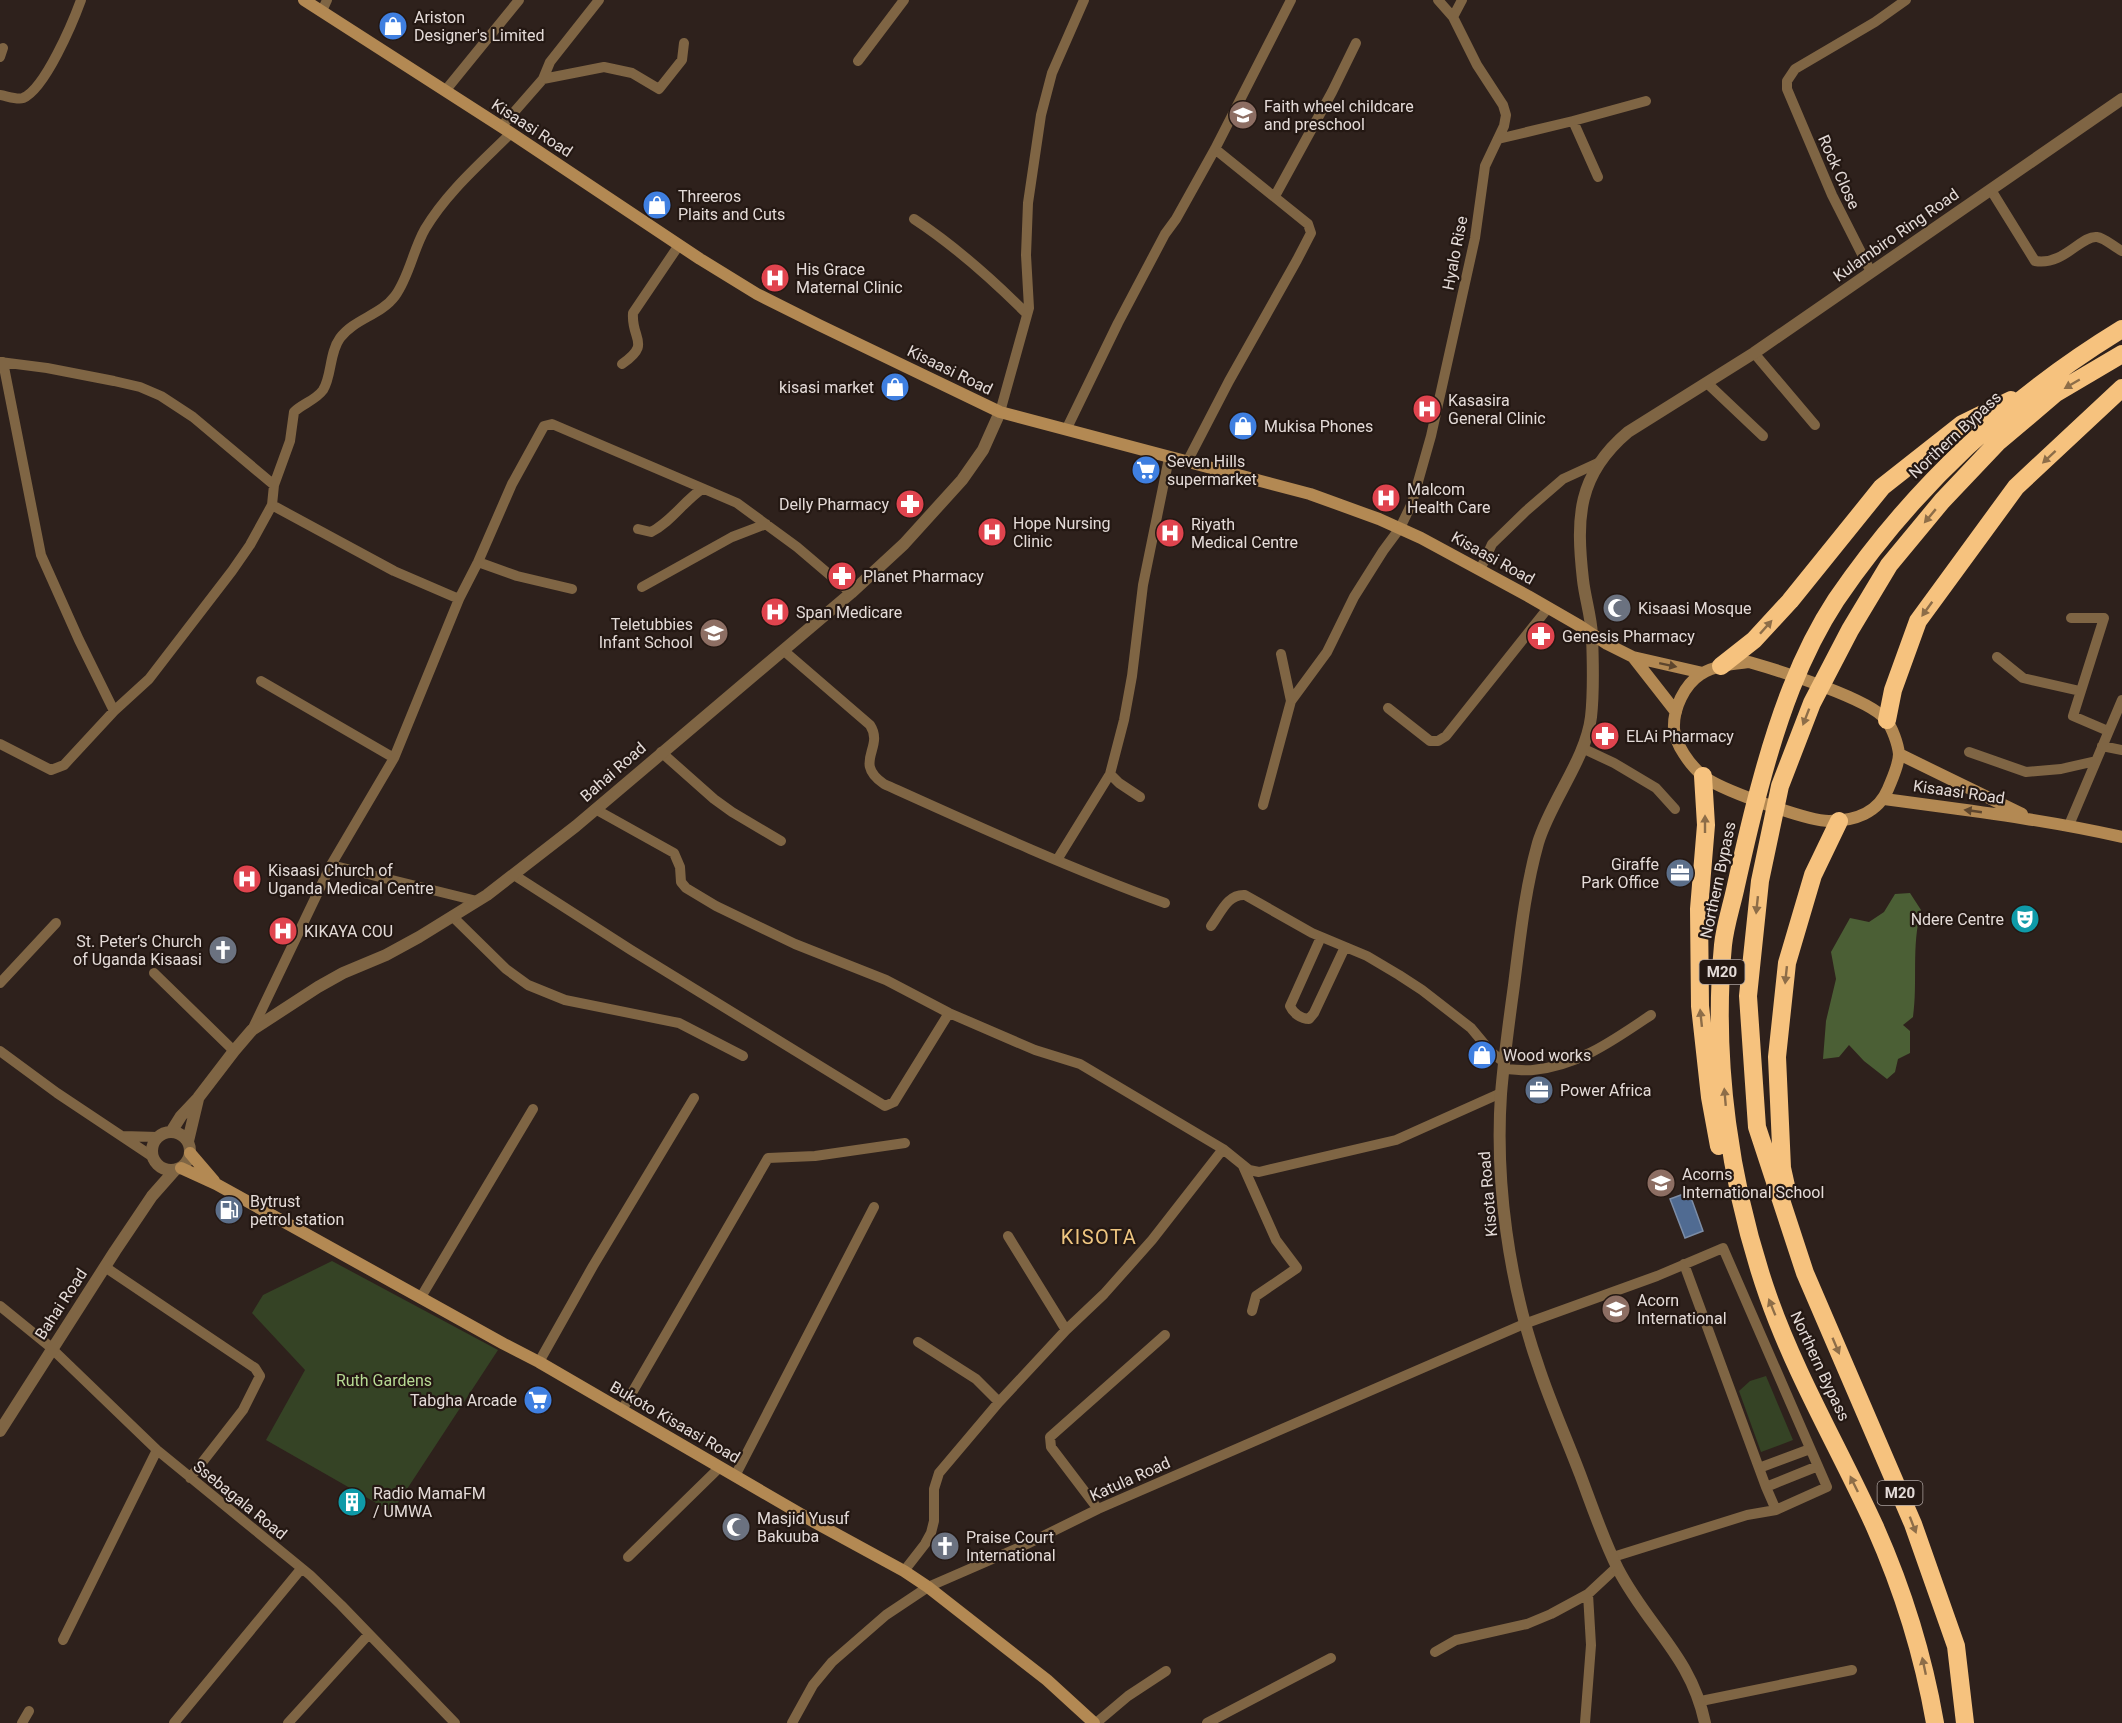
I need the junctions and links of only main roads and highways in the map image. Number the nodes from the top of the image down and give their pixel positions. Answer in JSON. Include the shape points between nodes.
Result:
{"nodes":[{"id":1,"x":304,"y":0,"type":"edge"},
{"id":2,"x":325,"y":6,"type":"edge"},
{"id":3,"x":2122,"y":329,"type":"edge"},
{"id":4,"x":2122,"y":354,"type":"edge"},
{"id":5,"x":2037,"y":386,"type":"junction"},
{"id":6,"x":2122,"y":388,"type":"edge"},
{"id":7,"x":1633,"y":657,"type":"junction"},
{"id":8,"x":1721,"y":666,"type":"junction"},
{"id":9,"x":1703,"y":673,"type":"junction"},
{"id":10,"x":1676,"y":712,"type":"junction"},
{"id":11,"x":1887,"y":720,"type":"junction"},
{"id":12,"x":1899,"y":754,"type":"junction"},
{"id":13,"x":1702,"y":776,"type":"junction"},
{"id":14,"x":1884,"y":799,"type":"junction"},
{"id":15,"x":2031,"y":819,"type":"junction"},
{"id":16,"x":1839,"y":821,"type":"junction"},
{"id":17,"x":2122,"y":837,"type":"edge"},
{"id":18,"x":189,"y":1147,"type":"road end"},
{"id":19,"x":178,"y":1169,"type":"road end"},
{"id":20,"x":216,"y":1184,"type":"junction"},
{"id":21,"x":1749,"y":1238,"type":"junction"},
{"id":22,"x":1805,"y":1273,"type":"junction"},
{"id":23,"x":1095,"y":1723,"type":"edge"},
{"id":24,"x":1935,"y":1723,"type":"edge"},
{"id":25,"x":1965,"y":1723,"type":"edge"}],
"edges":[{"from":1,"to":2,"type":"main road","name":"Kisaasi Road"},
{"from":2,"to":7,"type":"main road","name":"Kisaasi Road","via":[[445,91],[757,294],[1000,412],[1310,494],[1400,528]]},
{"from":3,"to":5,"type":"highway","name":"Northern Bypass","number":"M20"},
{"from":4,"to":22,"type":"highway","name":"Northern Bypass","number":"M20","one_way":true,"via":[[2056,393],[1997,442],[1889,565],[1812,703],[1780,786],[1760,881],[1748,996],[1757,1127]]},
{"from":8,"to":5,"type":"highway","one_way":true,"via":[[1754,640],[1790,601],[1882,487],[1962,424]]},
{"from":21,"to":5,"type":"highway","name":"Northern Bypass","number":"M20","one_way":true,"via":[[1727,1125],[1722,963],[1750,820],[1777,724],[1834,603],[1897,519],[1930,481]]},
{"from":6,"to":11,"type":"highway","one_way":true,"via":[[2016,487],[1918,621],[1893,690]]},
{"from":7,"to":9,"type":"main road","one_way":true},
{"from":7,"to":10,"type":"main road"},
{"from":8,"to":9,"type":"main road"},
{"from":8,"to":11,"type":"main road","via":[[1749,662],[1774,669],[1872,707]]},
{"from":9,"to":10,"type":"main road","via":[[1682,695]]},
{"from":10,"to":13,"type":"main road","via":[[1674,730],[1680,746]]},
{"from":11,"to":12,"type":"main road"},
{"from":12,"to":14,"type":"main road"},
{"from":12,"to":15,"type":"main road","name":"Kisaasi Road"},
{"from":13,"to":16,"type":"main road","via":[[1794,813],[1820,821]]},
{"from":21,"to":13,"type":"highway","one_way":true,"via":[[1725,1177],[1710,1097],[1700,1006],[1699,909],[1706,825]]},
{"from":15,"to":14,"type":"main road","name":"Kisaasi Road","one_way":true},
{"from":14,"to":16,"type":"main road","via":[[1858,819]]},
{"from":15,"to":17,"type":"main road","name":"Kisaasi Road"},
{"from":16,"to":22,"type":"highway","one_way":true,"via":[[1813,875],[1787,963],[1777,1057],[1782,1168]]},
{"from":18,"to":20,"type":"main road","name":"Bukoto Kisaasi Road"},
{"from":19,"to":20,"type":"main road","name":"Bukoto Kisaasi Road"},
{"from":20,"to":23,"type":"main road","name":"Bukoto Kisaasi Road","via":[[904,1571],[1047,1680]]},
{"from":24,"to":21,"type":"highway","name":"Northern Bypass","number":"M20","one_way":true,"via":[[1920,1648],[1906,1604],[1875,1527],[1796,1365]]},
{"from":22,"to":25,"type":"highway","name":"Northern Bypass","number":"M20","one_way":true,"via":[[1913,1524],[1956,1646]]}]}
